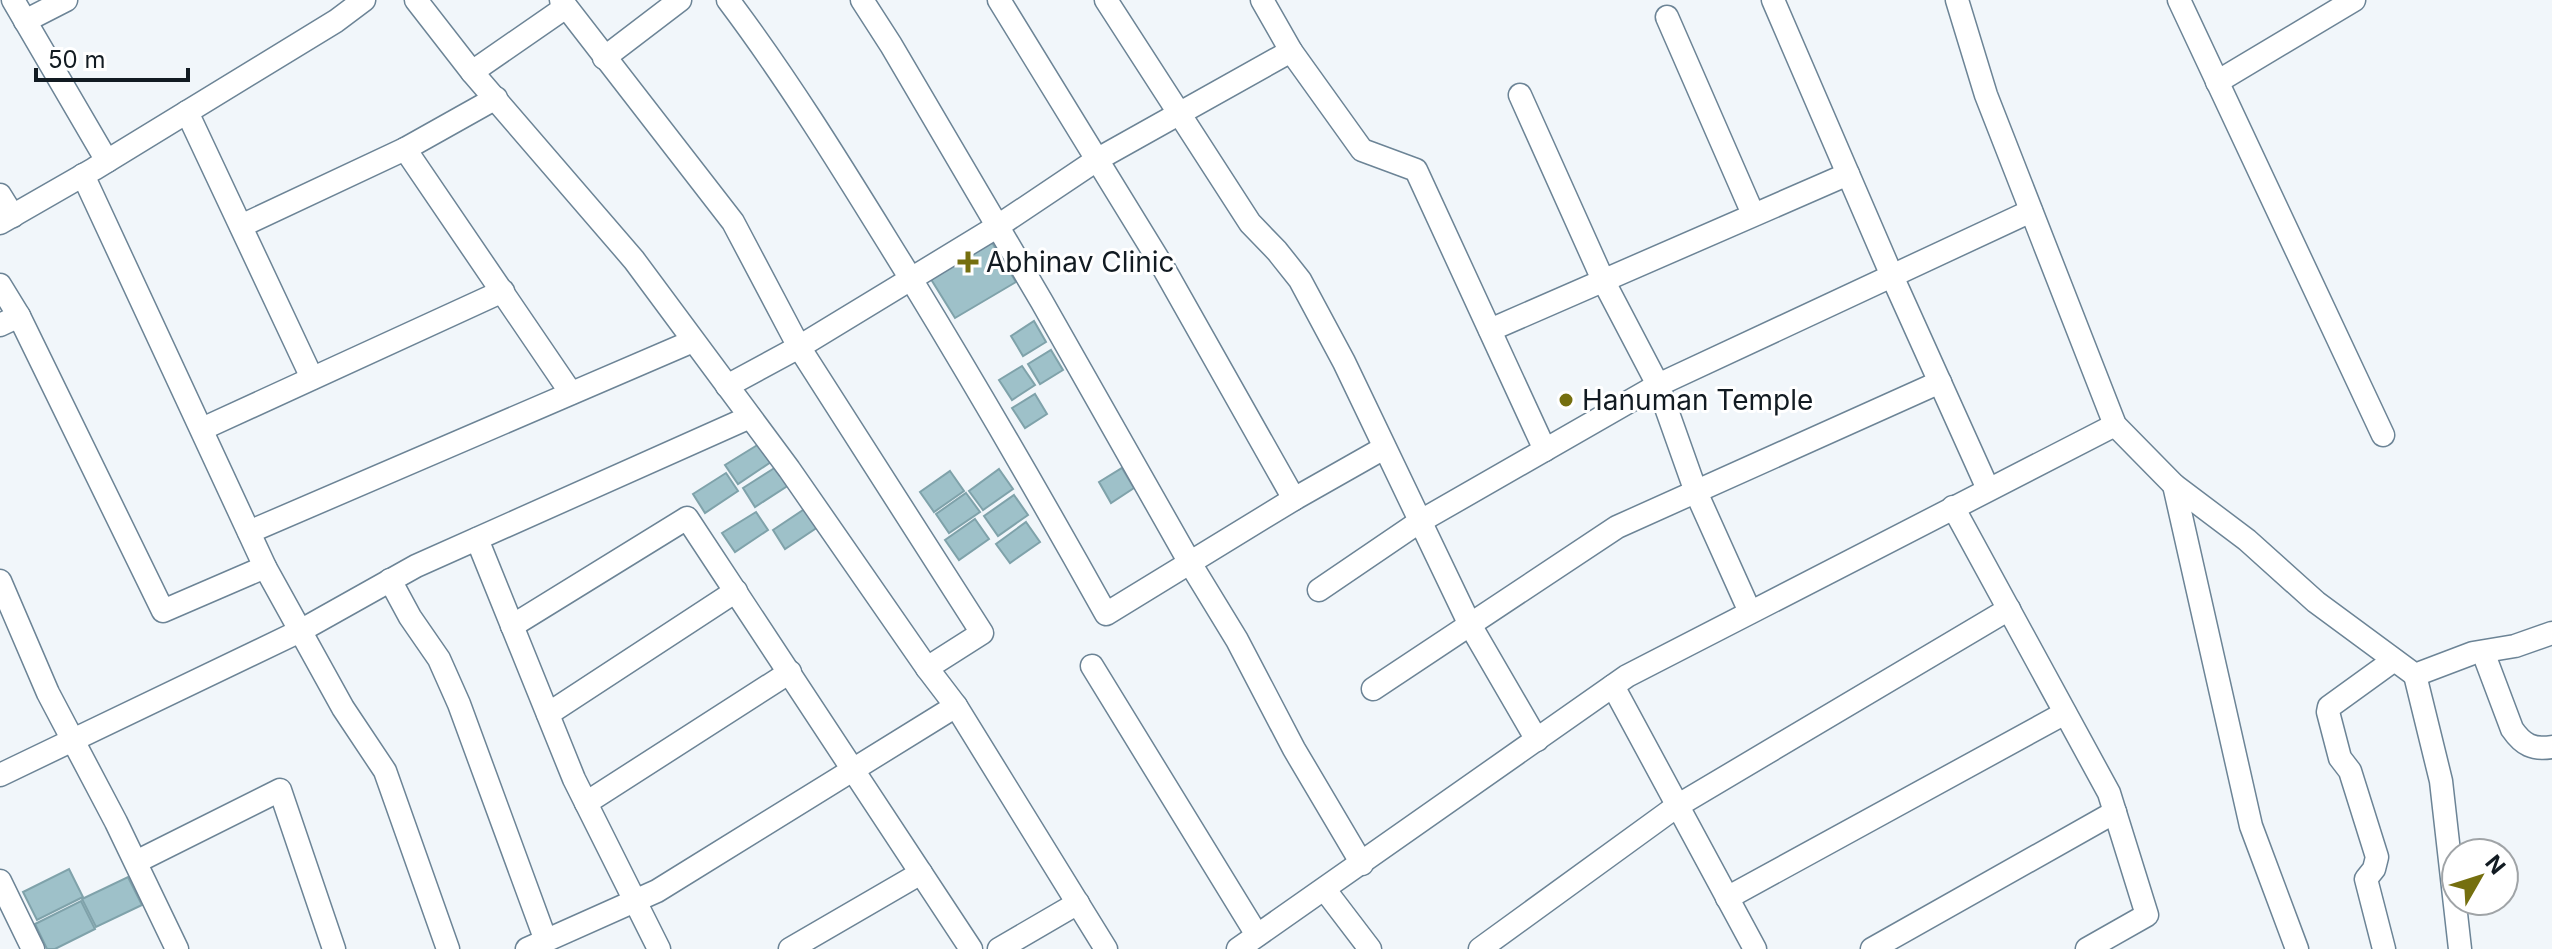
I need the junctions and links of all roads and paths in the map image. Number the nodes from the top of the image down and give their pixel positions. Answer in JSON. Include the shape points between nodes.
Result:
{"nodes":[{"id":1,"x":13,"y":0,"type":"edge"},
{"id":2,"x":66,"y":0,"type":"edge"},
{"id":3,"x":364,"y":0,"type":"edge"},
{"id":4,"x":416,"y":0,"type":"edge"},
{"id":5,"x":680,"y":0,"type":"edge"},
{"id":6,"x":728,"y":0,"type":"edge"},
{"id":7,"x":862,"y":0,"type":"edge"},
{"id":8,"x":999,"y":0,"type":"edge"},
{"id":9,"x":1106,"y":0,"type":"edge"},
{"id":10,"x":1262,"y":0,"type":"edge"},
{"id":11,"x":1773,"y":0,"type":"edge"},
{"id":12,"x":1957,"y":0,"type":"edge"},
{"id":13,"x":2179,"y":0,"type":"edge"},
{"id":14,"x":2354,"y":0,"type":"edge"},
{"id":15,"x":563,"y":4,"type":"edge"},
{"id":16,"x":1667,"y":17,"type":"dead end"},
{"id":17,"x":25,"y":21,"type":"junction"},
{"id":18,"x":1291,"y":51,"type":"junction"},
{"id":19,"x":604,"y":58,"type":"junction"},
{"id":20,"x":472,"y":72,"type":"junction"},
{"id":21,"x":2217,"y":82,"type":"junction"},
{"id":22,"x":1520,"y":95,"type":"dead end"},
{"id":23,"x":496,"y":98,"type":"junction"},
{"id":24,"x":187,"y":112,"type":"junction"},
{"id":25,"x":1180,"y":113,"type":"junction"},
{"id":26,"x":405,"y":149,"type":"junction"},
{"id":27,"x":1098,"y":159,"type":"junction"},
{"id":28,"x":107,"y":161,"type":"junction"},
{"id":29,"x":1848,"y":174,"type":"junction"},
{"id":30,"x":83,"y":175,"type":"junction"},
{"id":31,"x":0,"y":195,"type":"edge"},
{"id":32,"x":2031,"y":211,"type":"junction"},
{"id":33,"x":1753,"y":214,"type":"junction"},
{"id":34,"x":6,"y":219,"type":"edge"},
{"id":35,"x":241,"y":226,"type":"junction"},
{"id":36,"x":998,"y":226,"type":"junction"},
{"id":37,"x":1892,"y":276,"type":"junction"},
{"id":38,"x":910,"y":279,"type":"junction"},
{"id":39,"x":1603,"y":280,"type":"junction"},
{"id":40,"x":0,"y":285,"type":"edge"},
{"id":41,"x":503,"y":291,"type":"junction"},
{"id":42,"x":9,"y":320,"type":"edge"},
{"id":43,"x":1490,"y":330,"type":"junction"},
{"id":44,"x":693,"y":341,"type":"junction"},
{"id":45,"x":799,"y":347,"type":"junction"},
{"id":46,"x":312,"y":378,"type":"junction"},
{"id":47,"x":1940,"y":382,"type":"junction"},
{"id":48,"x":1658,"y":385,"type":"junction"},
{"id":49,"x":727,"y":386,"type":"junction"},
{"id":50,"x":571,"y":393,"type":"junction"},
{"id":51,"x":750,"y":417,"type":"junction"},
{"id":52,"x":2115,"y":425,"type":"junction"},
{"id":53,"x":202,"y":429,"type":"junction"},
{"id":54,"x":2383,"y":435,"type":"dead end"},
{"id":55,"x":1384,"y":448,"type":"junction"},
{"id":56,"x":1545,"y":450,"type":"junction"},
{"id":57,"x":2174,"y":485,"type":"junction"},
{"id":58,"x":1988,"y":489,"type":"junction"},
{"id":59,"x":1696,"y":492,"type":"junction"},
{"id":60,"x":1294,"y":499,"type":"junction"},
{"id":61,"x":1953,"y":507,"type":"junction"},
{"id":62,"x":1419,"y":522,"type":"junction"},
{"id":63,"x":249,"y":532,"type":"junction"},
{"id":64,"x":477,"y":539,"type":"junction"},
{"id":65,"x":1190,"y":563,"type":"junction"},
{"id":66,"x":265,"y":567,"type":"junction"},
{"id":67,"x":390,"y":580,"type":"junction"},
{"id":68,"x":0,"y":581,"type":"edge"},
{"id":69,"x":1319,"y":590,"type":"dead end"},
{"id":70,"x":736,"y":591,"type":"junction"},
{"id":71,"x":2009,"y":609,"type":"junction"},
{"id":72,"x":1750,"y":612,"type":"junction"},
{"id":73,"x":1469,"y":623,"type":"junction"},
{"id":74,"x":512,"y":626,"type":"junction"},
{"id":75,"x":300,"y":631,"type":"junction"},
{"id":76,"x":2552,"y":633,"type":"edge"},
{"id":77,"x":2483,"y":652,"type":"junction"},
{"id":78,"x":2394,"y":660,"type":"junction"},
{"id":79,"x":1092,"y":666,"type":"dead end"},
{"id":80,"x":927,"y":668,"type":"junction"},
{"id":81,"x":790,"y":672,"type":"junction"},
{"id":82,"x":2415,"y":675,"type":"junction"},
{"id":83,"x":1613,"y":686,"type":"junction"},
{"id":84,"x":1373,"y":689,"type":"dead end"},
{"id":85,"x":956,"y":706,"type":"junction"},
{"id":86,"x":2065,"y":713,"type":"junction"},
{"id":87,"x":548,"y":714,"type":"junction"},
{"id":88,"x":73,"y":740,"type":"junction"},
{"id":89,"x":1537,"y":740,"type":"junction"},
{"id":90,"x":2552,"y":747,"type":"edge"},
{"id":91,"x":854,"y":769,"type":"junction"},
{"id":92,"x":0,"y":775,"type":"edge"},
{"id":93,"x":586,"y":803,"type":"junction"},
{"id":94,"x":1677,"y":806,"type":"junction"},
{"id":95,"x":2115,"y":812,"type":"junction"},
{"id":96,"x":136,"y":862,"type":"junction"},
{"id":97,"x":1362,"y":864,"type":"junction"},
{"id":98,"x":921,"y":873,"type":"junction"},
{"id":99,"x":0,"y":881,"type":"edge"},
{"id":100,"x":1325,"y":890,"type":"junction"},
{"id":101,"x":1727,"y":898,"type":"junction"},
{"id":102,"x":634,"y":901,"type":"junction"},
{"id":103,"x":1078,"y":903,"type":"junction"},
{"id":104,"x":1257,"y":935,"type":"junction"},
{"id":105,"x":536,"y":945,"type":"edge"},
{"id":106,"x":33,"y":949,"type":"edge"},
{"id":107,"x":177,"y":949,"type":"edge"},
{"id":108,"x":334,"y":949,"type":"edge"},
{"id":109,"x":448,"y":949,"type":"edge"},
{"id":110,"x":659,"y":949,"type":"edge"},
{"id":111,"x":790,"y":949,"type":"edge"},
{"id":112,"x":971,"y":949,"type":"edge"},
{"id":113,"x":999,"y":949,"type":"edge"},
{"id":114,"x":1106,"y":949,"type":"edge"},
{"id":115,"x":1238,"y":949,"type":"edge"},
{"id":116,"x":1370,"y":949,"type":"edge"},
{"id":117,"x":1480,"y":949,"type":"edge"},
{"id":118,"x":1755,"y":949,"type":"edge"},
{"id":119,"x":1872,"y":949,"type":"edge"},
{"id":120,"x":2087,"y":949,"type":"edge"},
{"id":121,"x":2297,"y":949,"type":"edge"},
{"id":122,"x":2384,"y":949,"type":"edge"},
{"id":123,"x":2460,"y":949,"type":"edge"}],
"edges":[{"from":1,"to":17,"type":"street"},
{"from":2,"to":17,"type":"street"},
{"from":3,"to":24,"type":"street"},
{"from":4,"to":20,"type":"street"},
{"from":5,"to":19,"type":"street"},
{"from":6,"to":38,"type":"street","via":[[845,170]]},
{"from":7,"to":36,"type":"street"},
{"from":8,"to":27,"type":"street"},
{"from":9,"to":25,"type":"street"},
{"from":10,"to":18,"type":"street"},
{"from":11,"to":29,"type":"street"},
{"from":12,"to":32,"type":"street","via":[[1986,95]]},
{"from":13,"to":21,"type":"street"},
{"from":14,"to":21,"type":"street"},
{"from":15,"to":19,"type":"street"},
{"from":15,"to":20,"type":"street"},
{"from":16,"to":33,"type":"street"},
{"from":17,"to":28,"type":"street"},
{"from":18,"to":25,"type":"street"},
{"from":18,"to":43,"type":"street","via":[[1362,150],[1416,170]]},
{"from":19,"to":45,"type":"street","via":[[733,222]]},
{"from":20,"to":23,"type":"street"},
{"from":21,"to":54,"type":"street"},
{"from":22,"to":39,"type":"street"},
{"from":23,"to":26,"type":"street"},
{"from":23,"to":44,"type":"street","via":[[634,260]]},
{"from":24,"to":28,"type":"street"},
{"from":24,"to":35,"type":"street"},
{"from":25,"to":27,"type":"street"},
{"from":25,"to":55,"type":"street","via":[[1250,223],[1300,280]]},
{"from":26,"to":35,"type":"street"},
{"from":26,"to":41,"type":"street"},
{"from":27,"to":36,"type":"street"},
{"from":27,"to":60,"type":"street"},
{"from":28,"to":30,"type":"street"},
{"from":29,"to":33,"type":"street"},
{"from":29,"to":37,"type":"street"},
{"from":30,"to":34,"type":"street"},
{"from":30,"to":53,"type":"street"},
{"from":31,"to":34,"type":"street"},
{"from":32,"to":37,"type":"street"},
{"from":32,"to":52,"type":"street"},
{"from":33,"to":39,"type":"street"},
{"from":35,"to":46,"type":"street"},
{"from":36,"to":38,"type":"street"},
{"from":36,"to":65,"type":"street"},
{"from":37,"to":47,"type":"street"},
{"from":37,"to":48,"type":"street"},
{"from":38,"to":45,"type":"street"},
{"from":38,"to":65,"type":"street","via":[[1106,614]]},
{"from":39,"to":43,"type":"street"},
{"from":39,"to":48,"type":"street"},
{"from":40,"to":42,"type":"street"},
{"from":41,"to":46,"type":"street"},
{"from":41,"to":50,"type":"street"},
{"from":42,"to":66,"type":"street","via":[[163,611]]},
{"from":43,"to":56,"type":"street"},
{"from":44,"to":49,"type":"street"},
{"from":44,"to":50,"type":"street"},
{"from":45,"to":49,"type":"street"},
{"from":45,"to":80,"type":"street","via":[[982,633]]},
{"from":46,"to":53,"type":"street"},
{"from":47,"to":58,"type":"street"},
{"from":47,"to":59,"type":"street"},
{"from":48,"to":56,"type":"street"},
{"from":48,"to":59,"type":"street"},
{"from":49,"to":51,"type":"street"},
{"from":50,"to":63,"type":"street"},
{"from":51,"to":64,"type":"street"},
{"from":51,"to":80,"type":"street"},
{"from":52,"to":57,"type":"street"},
{"from":52,"to":58,"type":"street"},
{"from":53,"to":63,"type":"street"},
{"from":55,"to":60,"type":"street"},
{"from":55,"to":62,"type":"street"},
{"from":56,"to":62,"type":"street"},
{"from":57,"to":78,"type":"street"},
{"from":57,"to":121,"type":"street","via":[[2251,826]]},
{"from":58,"to":61,"type":"street"},
{"from":59,"to":72,"type":"street"},
{"from":59,"to":73,"type":"street","via":[[1617,527]]},
{"from":60,"to":65,"type":"street"},
{"from":61,"to":71,"type":"street"},
{"from":61,"to":72,"type":"street"},
{"from":62,"to":69,"type":"street"},
{"from":62,"to":73,"type":"street"},
{"from":63,"to":66,"type":"street"},
{"from":64,"to":67,"type":"street"},
{"from":64,"to":74,"type":"street"},
{"from":65,"to":97,"type":"street"},
{"from":66,"to":75,"type":"street"},
{"from":67,"to":75,"type":"street"},
{"from":67,"to":105,"type":"street","via":[[439,659],[459,704]]},
{"from":68,"to":88,"type":"street"},
{"from":70,"to":74,"type":"street","via":[[687,518]]},
{"from":70,"to":81,"type":"street"},
{"from":70,"to":87,"type":"street"},
{"from":71,"to":86,"type":"street"},
{"from":71,"to":94,"type":"street"},
{"from":72,"to":83,"type":"street"},
{"from":73,"to":84,"type":"street"},
{"from":73,"to":89,"type":"street"},
{"from":74,"to":87,"type":"street"},
{"from":75,"to":88,"type":"street"},
{"from":75,"to":109,"type":"street","via":[[385,771]]},
{"from":76,"to":77,"type":"street"},
{"from":77,"to":82,"type":"street"},
{"from":77,"to":90,"type":"street","via":[[2518,738],[2527,746]]},
{"from":78,"to":82,"type":"street"},
{"from":78,"to":122,"type":"street","via":[[2328,712],[2377,857],[2366,879]]},
{"from":79,"to":104,"type":"street"},
{"from":80,"to":85,"type":"street"},
{"from":81,"to":91,"type":"street"},
{"from":81,"to":93,"type":"street"},
{"from":82,"to":123,"type":"street","via":[[2441,781]]},
{"from":83,"to":89,"type":"street"},
{"from":83,"to":94,"type":"street"},
{"from":85,"to":91,"type":"street"},
{"from":85,"to":103,"type":"street"},
{"from":86,"to":95,"type":"street"},
{"from":86,"to":101,"type":"street"},
{"from":87,"to":93,"type":"street"},
{"from":88,"to":92,"type":"street"},
{"from":88,"to":96,"type":"street"},
{"from":89,"to":97,"type":"street"},
{"from":91,"to":98,"type":"street"},
{"from":91,"to":102,"type":"street"},
{"from":93,"to":102,"type":"street"},
{"from":94,"to":101,"type":"street"},
{"from":94,"to":117,"type":"street"},
{"from":95,"to":119,"type":"street"},
{"from":95,"to":120,"type":"street","via":[[2147,915]]},
{"from":96,"to":107,"type":"street"},
{"from":96,"to":108,"type":"street","via":[[280,790]]},
{"from":97,"to":100,"type":"street"},
{"from":98,"to":111,"type":"street"},
{"from":98,"to":112,"type":"street"},
{"from":99,"to":106,"type":"street"},
{"from":100,"to":104,"type":"street"},
{"from":100,"to":116,"type":"street"},
{"from":101,"to":118,"type":"street"},
{"from":102,"to":105,"type":"street"},
{"from":102,"to":110,"type":"street"},
{"from":103,"to":113,"type":"street"},
{"from":103,"to":114,"type":"street"},
{"from":104,"to":115,"type":"street"}]}
